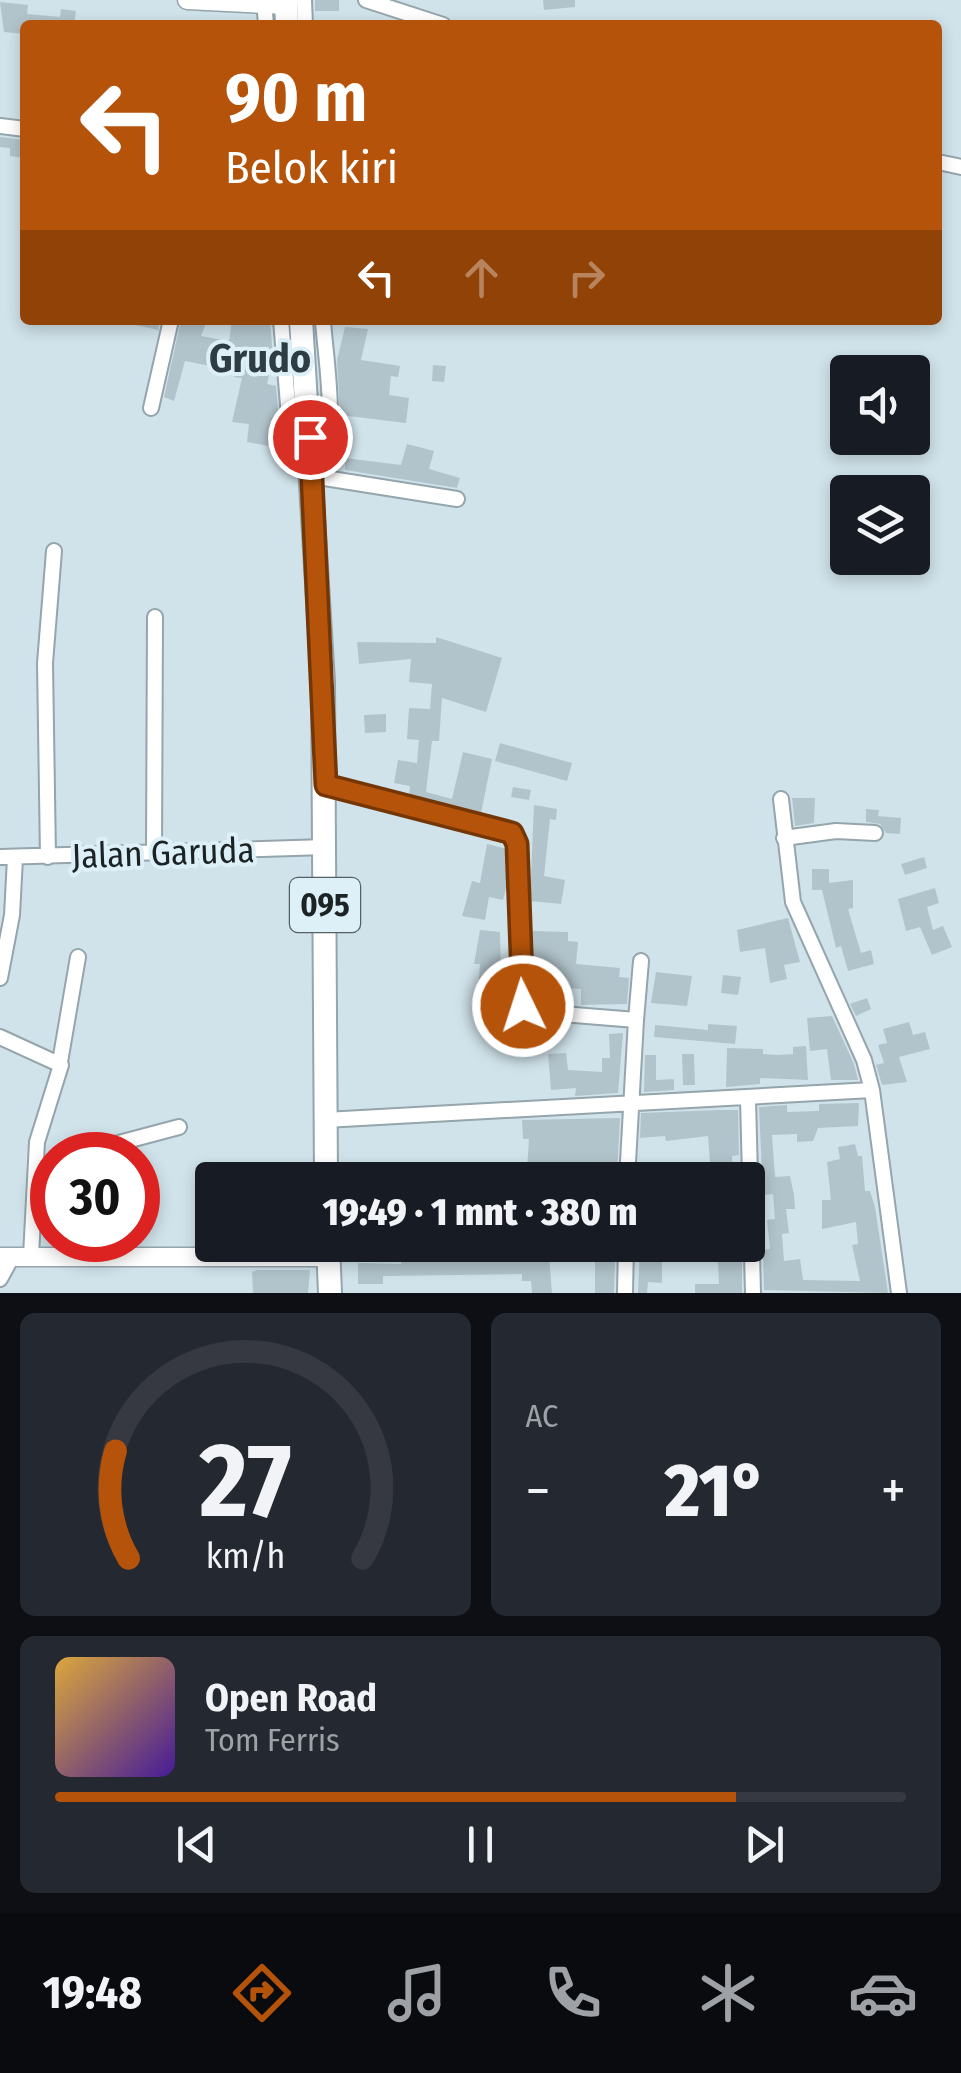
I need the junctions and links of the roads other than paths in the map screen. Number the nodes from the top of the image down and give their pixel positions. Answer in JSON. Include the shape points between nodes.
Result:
{"nodes":[{"id":1,"x":187,"y":0,"type":"edge"},
{"id":2,"x":366,"y":0,"type":"edge"},
{"id":3,"x":282,"y":6,"type":"edge"},
{"id":4,"x":427,"y":20,"type":"edge"},
{"id":5,"x":170,"y":325,"type":"edge"},
{"id":6,"x":281,"y":325,"type":"edge"},
{"id":7,"x":301,"y":325,"type":"edge"},
{"id":8,"x":324,"y":325,"type":"edge"},
{"id":9,"x":151,"y":408,"type":"dead end"},
{"id":10,"x":312,"y":476,"type":"junction"},
{"id":11,"x":457,"y":498,"type":"dead end"},
{"id":12,"x":54,"y":551,"type":"dead end"},
{"id":13,"x":154,"y":617,"type":"dead end"},
{"id":14,"x":326,"y":785,"type":"junction"},
{"id":15,"x":780,"y":799,"type":"dead end"},
{"id":16,"x":875,"y":833,"type":"dead end"},
{"id":17,"x":784,"y":838,"type":"junction"},
{"id":18,"x":326,"y":847,"type":"junction"},
{"id":19,"x":154,"y":852,"type":"junction"},
{"id":20,"x":48,"y":856,"type":"junction"},
{"id":21,"x":8,"y":857,"type":"edge"},
{"id":22,"x":78,"y":957,"type":"dead end"},
{"id":23,"x":641,"y":962,"type":"dead end"},
{"id":24,"x":0,"y":978,"type":"edge"},
{"id":25,"x":636,"y":1020,"type":"junction"},
{"id":26,"x":0,"y":1037,"type":"edge"},
{"id":27,"x":60,"y":1062,"type":"junction"},
{"id":28,"x":872,"y":1090,"type":"junction"},
{"id":29,"x":748,"y":1099,"type":"junction"},
{"id":30,"x":628,"y":1104,"type":"junction"},
{"id":31,"x":325,"y":1120,"type":"junction"},
{"id":32,"x":179,"y":1127,"type":"dead end"},
{"id":33,"x":160,"y":1132,"type":"edge"},
{"id":34,"x":326,"y":1162,"type":"edge"},
{"id":35,"x":627,"y":1162,"type":"edge"},
{"id":36,"x":160,"y":1248,"type":"edge"},
{"id":37,"x":195,"y":1249,"type":"edge"},
{"id":38,"x":14,"y":1257,"type":"edge"},
{"id":39,"x":329,"y":1262,"type":"edge"},
{"id":40,"x":626,"y":1262,"type":"edge"},
{"id":41,"x":0,"y":1279,"type":"edge"},
{"id":42,"x":330,"y":1293,"type":"edge"},
{"id":43,"x":625,"y":1293,"type":"edge"},
{"id":44,"x":754,"y":1293,"type":"edge"},
{"id":45,"x":898,"y":1293,"type":"edge"}],
"edges":[{"from":1,"to":3,"type":"street"},
{"from":2,"to":4,"type":"street"},
{"from":5,"to":9,"type":"street"},
{"from":6,"to":10,"type":"street","via":[[292,452]]},
{"from":7,"to":10,"type":"main road","number":"095"},
{"from":8,"to":10,"type":"street","via":[[330,447],[323,468]]},
{"from":10,"to":11,"type":"street"},
{"from":10,"to":14,"type":"main road","number":"095"},
{"from":12,"to":20,"type":"street","via":[[45,663]]},
{"from":13,"to":19,"type":"street"},
{"from":14,"to":18,"type":"main road","number":"095"},
{"from":14,"to":25,"type":"street","via":[[512,833],[525,1011]]},
{"from":15,"to":17,"type":"street"},
{"from":16,"to":17,"type":"street"},
{"from":17,"to":28,"type":"street","via":[[793,902]]},
{"from":18,"to":19,"type":"street","name":"Jalan Garuda"},
{"from":18,"to":31,"type":"main road","number":"095"},
{"from":19,"to":20,"type":"street","name":"Jalan Garuda"},
{"from":20,"to":21,"type":"street","name":"Jalan Garuda"},
{"from":21,"to":24,"type":"street","via":[[12,916]]},
{"from":22,"to":27,"type":"street"},
{"from":23,"to":25,"type":"street"},
{"from":25,"to":30,"type":"street"},
{"from":26,"to":27,"type":"street"},
{"from":27,"to":38,"type":"street"},
{"from":28,"to":29,"type":"street"},
{"from":28,"to":45,"type":"street"},
{"from":29,"to":30,"type":"street"},
{"from":29,"to":44,"type":"street"},
{"from":30,"to":31,"type":"street"},
{"from":30,"to":35,"type":"street"},
{"from":31,"to":34,"type":"main road","number":"095"},
{"from":32,"to":33,"type":"street"},
{"from":36,"to":37,"type":"street"},
{"from":38,"to":41,"type":"street"},
{"from":39,"to":42,"type":"main road"},
{"from":40,"to":43,"type":"street"}]}
